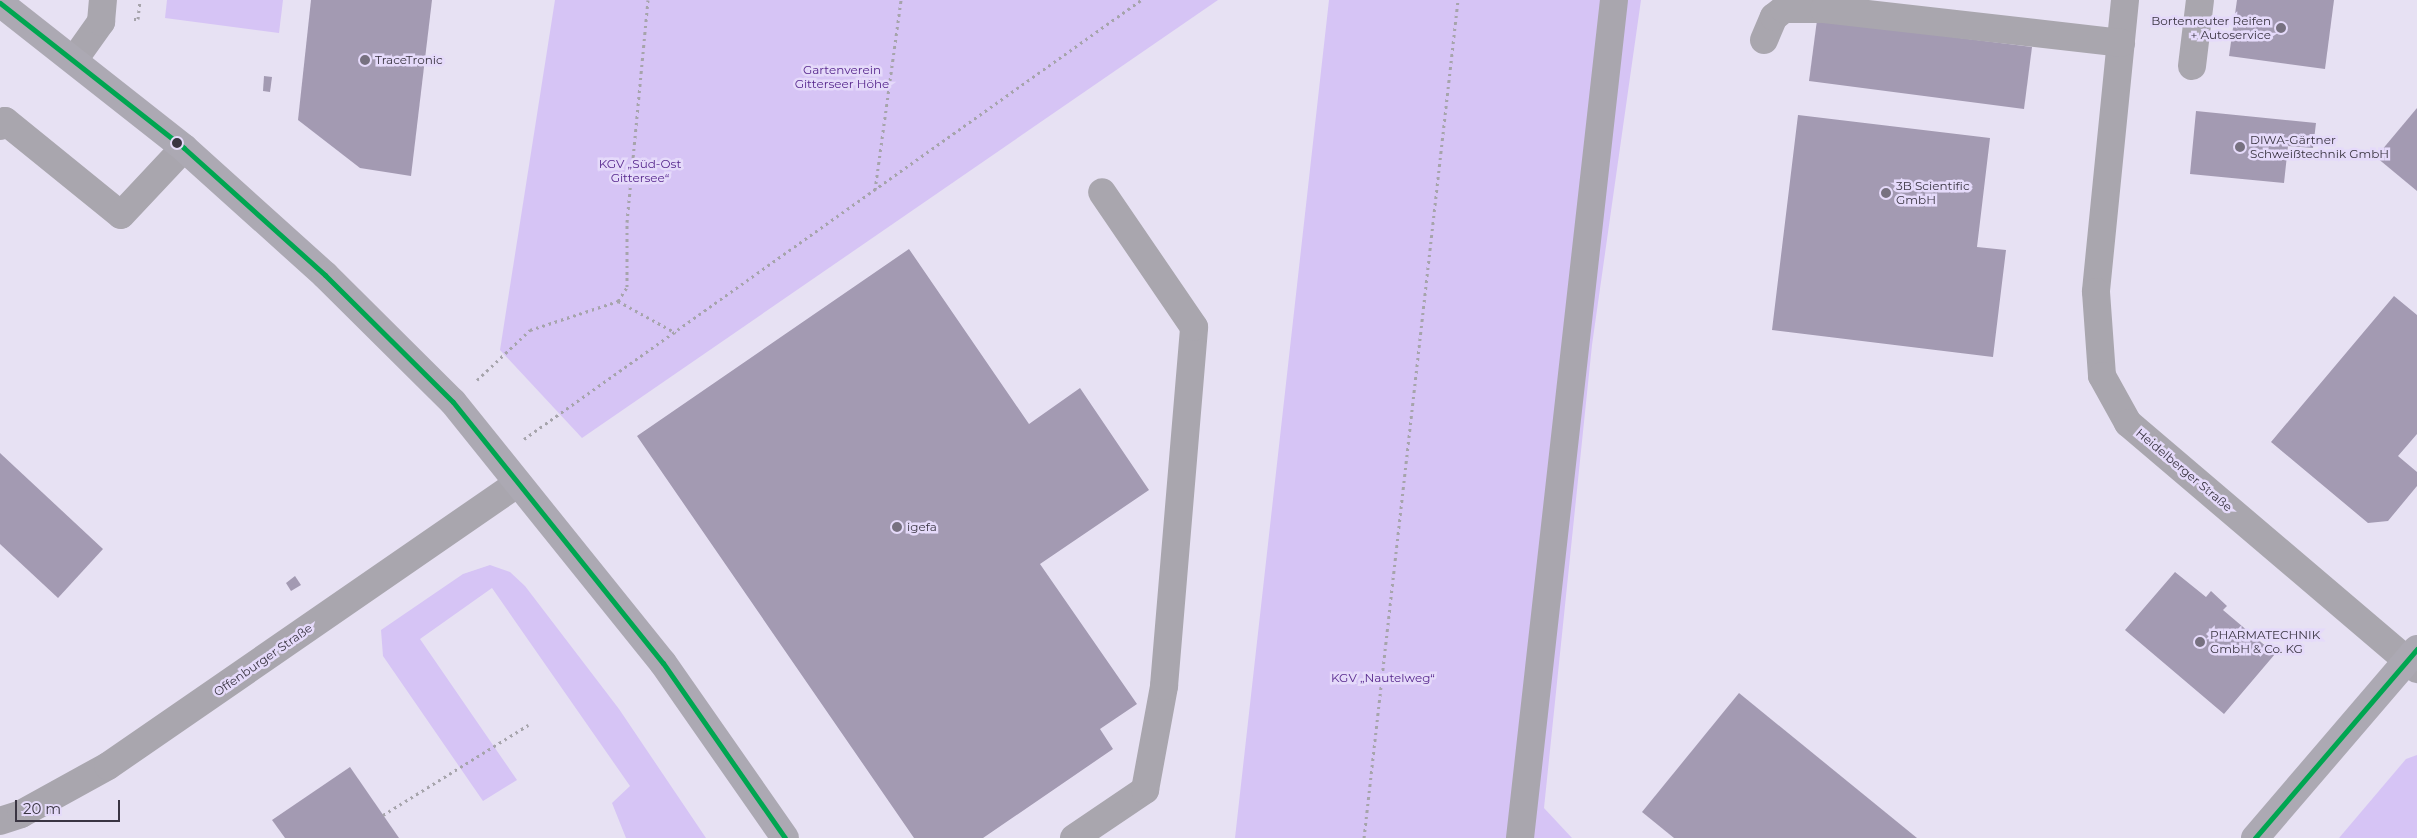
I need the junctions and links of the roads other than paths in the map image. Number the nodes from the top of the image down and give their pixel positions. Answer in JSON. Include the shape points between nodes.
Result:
{"nodes":[{"id":1,"x":103,"y":0,"type":"edge"},
{"id":2,"x":1614,"y":0,"type":"edge"},
{"id":3,"x":2125,"y":0,"type":"edge"},
{"id":4,"x":2200,"y":0,"type":"edge"},
{"id":5,"x":0,"y":3,"type":"edge"},
{"id":6,"x":1764,"y":40,"type":"dead end"},
{"id":7,"x":2121,"y":43,"type":"junction"},
{"id":8,"x":74,"y":60,"type":"junction"},
{"id":9,"x":2192,"y":66,"type":"dead end"},
{"id":10,"x":0,"y":126,"type":"edge"},
{"id":11,"x":184,"y":148,"type":"junction"},
{"id":12,"x":1102,"y":192,"type":"dead end"},
{"id":13,"x":518,"y":483,"type":"junction"},
{"id":14,"x":2414,"y":660,"type":"edge"},
{"id":15,"x":0,"y":821,"type":"edge"},
{"id":16,"x":785,"y":838,"type":"edge"},
{"id":17,"x":1074,"y":838,"type":"edge"},
{"id":18,"x":1520,"y":838,"type":"edge"},
{"id":19,"x":2255,"y":838,"type":"edge"}],
"edges":[{"from":1,"to":8,"type":"street","via":[[100,22]]},
{"from":2,"to":18,"type":"street"},
{"from":3,"to":7,"type":"street","name":"Heidelberger Straße"},
{"from":4,"to":9,"type":"street"},
{"from":5,"to":8,"type":"main road"},
{"from":6,"to":7,"type":"street","via":[[1774,16],[1784,9],[1824,9]]},
{"from":7,"to":14,"type":"street","name":"Heidelberger Straße","via":[[2096,292],[2102,376],[2128,422]]},
{"from":8,"to":11,"type":"main road"},
{"from":10,"to":11,"type":"street","via":[[5,122],[121,215]]},
{"from":11,"to":13,"type":"main road","via":[[325,275],[453,402]]},
{"from":12,"to":17,"type":"street","via":[[1194,328],[1164,686],[1145,790]]},
{"from":13,"to":15,"type":"street","name":"Offenburger Straße","via":[[108,766],[21,814]]},
{"from":13,"to":16,"type":"main road","via":[[663,663]]},
{"from":14,"to":19,"type":"main road"}]}
